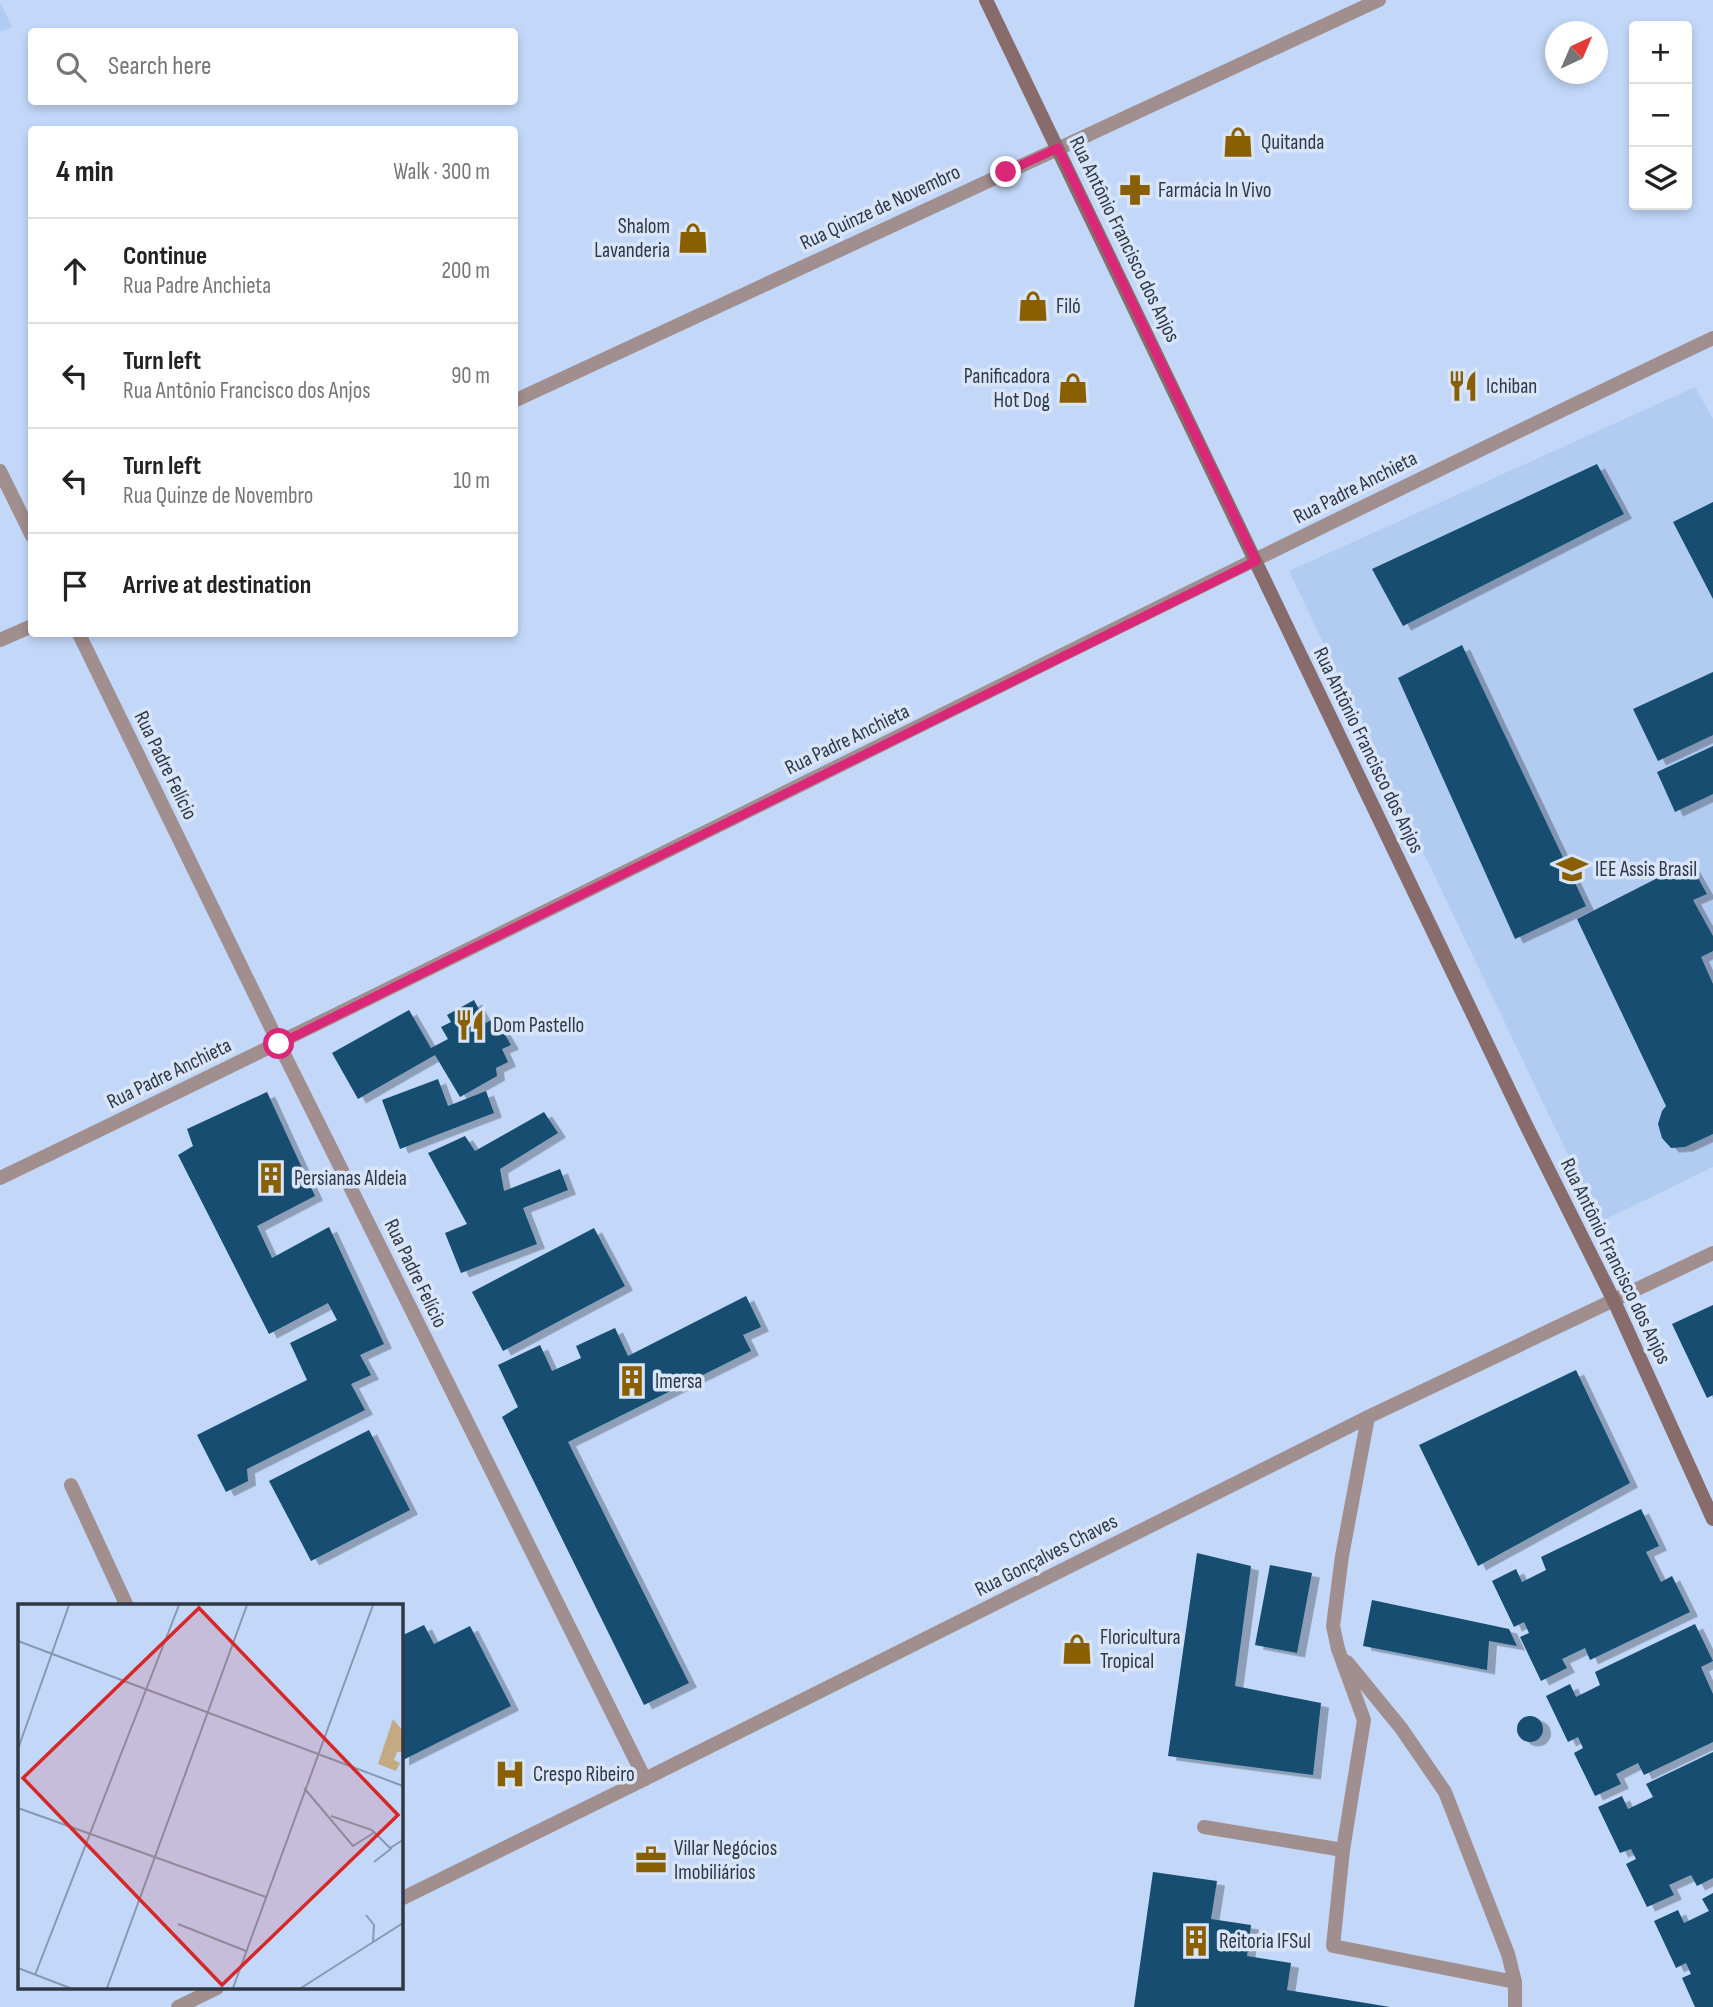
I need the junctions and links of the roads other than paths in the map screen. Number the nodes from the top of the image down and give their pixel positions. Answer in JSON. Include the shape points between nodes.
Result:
{"nodes":[{"id":1,"x":986,"y":0,"type":"edge"},
{"id":2,"x":1379,"y":0,"type":"edge"},
{"id":3,"x":1058,"y":148,"type":"junction"},
{"id":4,"x":1713,"y":338,"type":"edge"},
{"id":5,"x":518,"y":399,"type":"edge"},
{"id":6,"x":0,"y":471,"type":"edge"},
{"id":7,"x":28,"y":528,"type":"edge"},
{"id":8,"x":1256,"y":561,"type":"junction"},
{"id":9,"x":28,"y":628,"type":"edge"},
{"id":10,"x":80,"y":637,"type":"edge"},
{"id":11,"x":0,"y":640,"type":"edge"},
{"id":12,"x":279,"y":1044,"type":"junction"},
{"id":13,"x":0,"y":1178,"type":"edge"},
{"id":14,"x":1713,"y":1253,"type":"edge"},
{"id":15,"x":1615,"y":1301,"type":"junction"},
{"id":16,"x":1368,"y":1417,"type":"junction"},
{"id":17,"x":71,"y":1485,"type":"dead end"},
{"id":18,"x":1713,"y":1519,"type":"edge"},
{"id":19,"x":126,"y":1604,"type":"edge"},
{"id":20,"x":1338,"y":1650,"type":"junction"},
{"id":21,"x":645,"y":1779,"type":"junction"},
{"id":22,"x":1204,"y":1827,"type":"dead end"},
{"id":23,"x":1343,"y":1850,"type":"junction"},
{"id":24,"x":402,"y":1899,"type":"edge"},
{"id":25,"x":1515,"y":1982,"type":"junction"},
{"id":26,"x":214,"y":1990,"type":"edge"},
{"id":27,"x":178,"y":2007,"type":"edge"},
{"id":28,"x":1515,"y":2007,"type":"edge"}],
"edges":[{"from":1,"to":3,"type":"main road","name":"Rua Antônio Francisco dos Anjos"},
{"from":2,"to":3,"type":"street","name":"Rua Quinze de Novembro"},
{"from":3,"to":5,"type":"street","name":"Rua Quinze de Novembro"},
{"from":3,"to":8,"type":"main road","name":"Rua Antônio Francisco dos Anjos"},
{"from":4,"to":8,"type":"street","name":"Rua Padre Anchieta"},
{"from":6,"to":7,"type":"street"},
{"from":8,"to":12,"type":"street","name":"Rua Padre Anchieta"},
{"from":8,"to":15,"type":"main road","name":"Rua Antônio Francisco dos Anjos"},
{"from":9,"to":11,"type":"street"},
{"from":10,"to":12,"type":"street","name":"Rua Padre Felício"},
{"from":12,"to":13,"type":"street","name":"Rua Padre Anchieta"},
{"from":12,"to":21,"type":"street","name":"Rua Padre Felício"},
{"from":14,"to":15,"type":"street","name":"Rua Gonçalves Chaves"},
{"from":15,"to":16,"type":"street","name":"Rua Gonçalves Chaves"},
{"from":15,"to":18,"type":"main road","name":"Rua Antônio Francisco dos Anjos"},
{"from":16,"to":20,"type":"street","via":[[1342,1556],[1333,1626]]},
{"from":16,"to":21,"type":"street","name":"Rua Gonçalves Chaves"},
{"from":17,"to":19,"type":"street"},
{"from":20,"to":23,"type":"street","via":[[1364,1720]]},
{"from":20,"to":25,"type":"street","via":[[1445,1792]]},
{"from":21,"to":24,"type":"street","name":"Rua Gonçalves Chaves"},
{"from":22,"to":23,"type":"street"},
{"from":23,"to":25,"type":"street","via":[[1334,1946]]},
{"from":25,"to":28,"type":"street"},
{"from":26,"to":27,"type":"street"}]}
